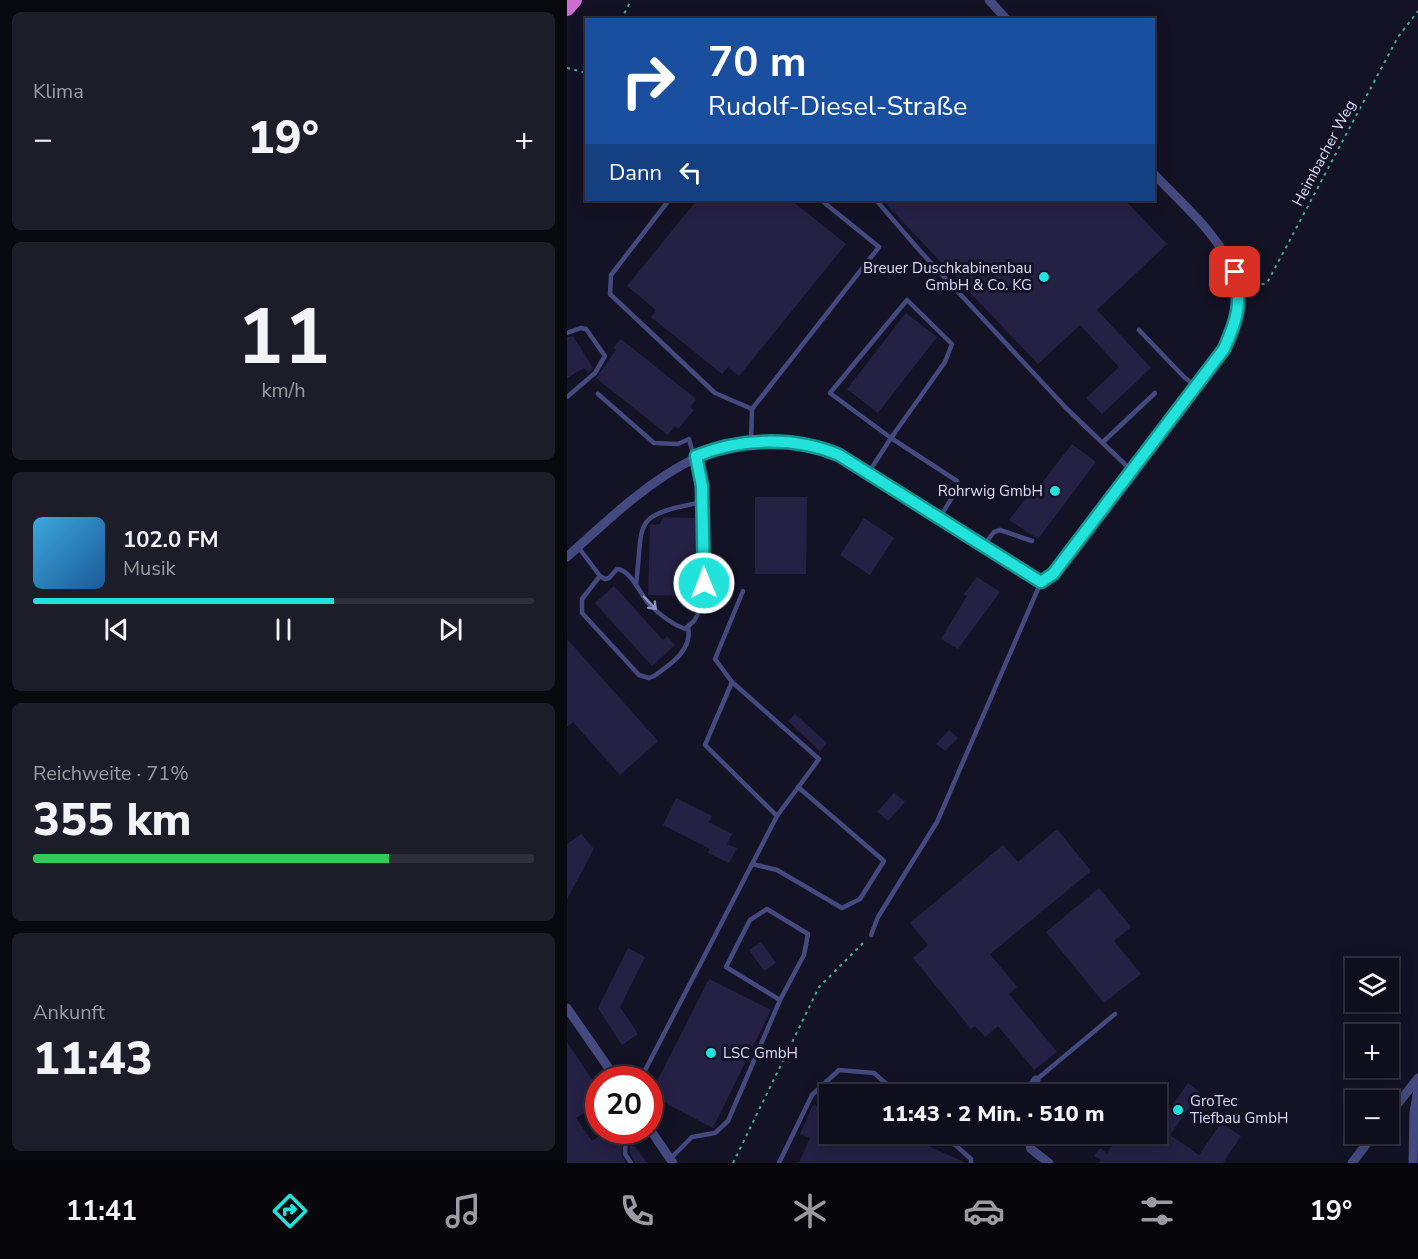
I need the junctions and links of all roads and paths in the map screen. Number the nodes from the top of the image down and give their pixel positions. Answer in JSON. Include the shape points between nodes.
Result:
{"nodes":[{"id":1,"x":574,"y":0,"type":"edge"},
{"id":2,"x":631,"y":0,"type":"edge"},
{"id":3,"x":989,"y":0,"type":"edge"},
{"id":4,"x":567,"y":8,"type":"edge"},
{"id":5,"x":1418,"y":10,"type":"edge"},
{"id":6,"x":622,"y":18,"type":"edge"},
{"id":7,"x":1005,"y":18,"type":"edge"},
{"id":8,"x":567,"y":68,"type":"edge"},
{"id":9,"x":585,"y":72,"type":"edge"},
{"id":10,"x":1155,"y":175,"type":"edge"},
{"id":11,"x":668,"y":201,"type":"edge"},
{"id":12,"x":822,"y":201,"type":"edge"},
{"id":13,"x":877,"y":201,"type":"edge"},
{"id":14,"x":1239,"y":290,"type":"junction"},
{"id":15,"x":1139,"y":330,"type":"dead end"},
{"id":16,"x":567,"y":333,"type":"edge"},
{"id":17,"x":1197,"y":387,"type":"junction"},
{"id":18,"x":1155,"y":393,"type":"dead end"},
{"id":19,"x":598,"y":394,"type":"dead end"},
{"id":20,"x":567,"y":397,"type":"edge"},
{"id":21,"x":752,"y":409,"type":"junction"},
{"id":22,"x":891,"y":438,"type":"junction"},
{"id":23,"x":1103,"y":442,"type":"junction"},
{"id":24,"x":751,"y":443,"type":"junction"},
{"id":25,"x":696,"y":456,"type":"junction"},
{"id":26,"x":1131,"y":470,"type":"junction"},
{"id":27,"x":869,"y":472,"type":"junction"},
{"id":28,"x":703,"y":502,"type":"junction"},
{"id":29,"x":939,"y":517,"type":"junction"},
{"id":30,"x":1032,"y":541,"type":"dead end"},
{"id":31,"x":984,"y":545,"type":"junction"},
{"id":32,"x":578,"y":547,"type":"junction"},
{"id":33,"x":567,"y":557,"type":"edge"},
{"id":34,"x":600,"y":576,"type":"junction"},
{"id":35,"x":1041,"y":582,"type":"junction"},
{"id":36,"x":636,"y":586,"type":"junction"},
{"id":37,"x":743,"y":591,"type":"dead end"},
{"id":38,"x":689,"y":627,"type":"junction"},
{"id":39,"x":732,"y":682,"type":"junction"},
{"id":40,"x":798,"y":787,"type":"junction"},
{"id":41,"x":777,"y":816,"type":"junction"},
{"id":42,"x":752,"y":864,"type":"junction"},
{"id":43,"x":871,"y":936,"type":"joint"},
{"id":44,"x":780,"y":1000,"type":"junction"},
{"id":45,"x":567,"y":1008,"type":"edge"},
{"id":46,"x":1115,"y":1014,"type":"dead end"},
{"id":47,"x":607,"y":1066,"type":"edge"},
{"id":48,"x":647,"y":1066,"type":"edge"},
{"id":49,"x":1418,"y":1078,"type":"edge"},
{"id":50,"x":1036,"y":1080,"type":"joint"},
{"id":51,"x":824,"y":1084,"type":"edge"},
{"id":52,"x":886,"y":1084,"type":"edge"},
{"id":53,"x":1033,"y":1084,"type":"edge"},
{"id":54,"x":819,"y":1089,"type":"edge"},
{"id":55,"x":1418,"y":1090,"type":"edge"},
{"id":56,"x":1399,"y":1102,"type":"edge"},
{"id":57,"x":626,"y":1144,"type":"edge"},
{"id":58,"x":660,"y":1144,"type":"edge"},
{"id":59,"x":954,"y":1144,"type":"edge"},
{"id":60,"x":1030,"y":1144,"type":"edge"},
{"id":61,"x":1366,"y":1144,"type":"edge"},
{"id":62,"x":672,"y":1161,"type":"edge"},
{"id":63,"x":631,"y":1163,"type":"edge"},
{"id":64,"x":733,"y":1163,"type":"edge"},
{"id":65,"x":779,"y":1163,"type":"edge"},
{"id":66,"x":971,"y":1163,"type":"edge"},
{"id":67,"x":1049,"y":1163,"type":"edge"},
{"id":68,"x":1352,"y":1163,"type":"edge"},
{"id":69,"x":1413,"y":1163,"type":"edge"}],
"edges":[{"from":1,"to":4,"type":"highway"},
{"from":2,"to":6,"type":"path"},
{"from":3,"to":7,"type":"street"},
{"from":5,"to":14,"type":"path","name":"Heimbacher Weg","via":[[1398,37],[1267,283]]},
{"from":8,"to":9,"type":"path"},
{"from":10,"to":14,"type":"street","via":[[1223,249]]},
{"from":11,"to":21,"type":"lane","via":[[611,275],[610,294],[715,393]]},
{"from":12,"to":21,"type":"lane","via":[[879,247]]},
{"from":13,"to":23,"type":"lane","via":[[1067,409]]},
{"from":14,"to":17,"type":"street","via":[[1238,317],[1224,349]]},
{"from":15,"to":17,"type":"lane"},
{"from":16,"to":20,"type":"lane","via":[[586,329],[605,356],[595,373]]},
{"from":17,"to":26,"type":"street"},
{"from":18,"to":23,"type":"lane"},
{"from":19,"to":25,"type":"lane","via":[[654,443],[678,444],[689,439]]},
{"from":21,"to":24,"type":"lane"},
{"from":22,"to":22,"type":"lane","via":[[831,393],[907,300],[952,344],[945,362]]},
{"from":22,"to":27,"type":"lane"},
{"from":22,"to":29,"type":"lane","via":[[957,481],[958,488]]},
{"from":23,"to":26,"type":"lane"},
{"from":24,"to":25,"type":"street"},
{"from":24,"to":27,"type":"street","via":[[787,443],[827,450]]},
{"from":25,"to":28,"type":"lane"},
{"from":25,"to":32,"type":"street","via":[[657,479]]},
{"from":26,"to":35,"type":"street","via":[[1053,574]]},
{"from":27,"to":29,"type":"street"},
{"from":28,"to":36,"type":"lane","via":[[664,509],[644,525]]},
{"from":28,"to":38,"type":"lane","via":[[704,583],[701,608]]},
{"from":29,"to":31,"type":"street"},
{"from":30,"to":31,"type":"lane","via":[[1000,530]]},
{"from":31,"to":35,"type":"street"},
{"from":32,"to":33,"type":"street"},
{"from":32,"to":34,"type":"lane"},
{"from":34,"to":36,"type":"lane","via":[[607,579],[621,568]]},
{"from":34,"to":38,"type":"lane","via":[[582,599],[582,613],[639,675],[654,676],[681,654],[687,645]]},
{"from":35,"to":43,"type":"lane","via":[[937,822],[878,917]]},
{"from":36,"to":38,"type":"lane","one_way":true,"via":[[654,608],[681,628]]},
{"from":37,"to":39,"type":"lane","via":[[715,659]]},
{"from":39,"to":40,"type":"lane","via":[[819,759]]},
{"from":39,"to":41,"type":"lane","via":[[705,745]]},
{"from":40,"to":41,"type":"lane"},
{"from":40,"to":42,"type":"lane","via":[[884,861],[860,899],[842,908],[777,870]]},
{"from":41,"to":42,"type":"lane"},
{"from":42,"to":48,"type":"lane"},
{"from":43,"to":64,"type":"path","via":[[819,987]]},
{"from":44,"to":44,"type":"lane","via":[[726,967],[750,920],[767,909],[808,934],[804,955]]},
{"from":44,"to":62,"type":"lane","via":[[727,1121],[715,1133],[692,1137]]},
{"from":45,"to":47,"type":"street"},
{"from":46,"to":50,"type":"lane"},
{"from":49,"to":56,"type":"street"},
{"from":50,"to":53,"type":"street"},
{"from":51,"to":52,"type":"lane","via":[[839,1070],[874,1073]]},
{"from":54,"to":65,"type":"lane","via":[[812,1095]]},
{"from":55,"to":69,"type":"street"},
{"from":57,"to":63,"type":"lane","via":[[625,1154]]},
{"from":58,"to":62,"type":"street"},
{"from":59,"to":66,"type":"lane"},
{"from":60,"to":67,"type":"street"},
{"from":61,"to":68,"type":"street"}]}
